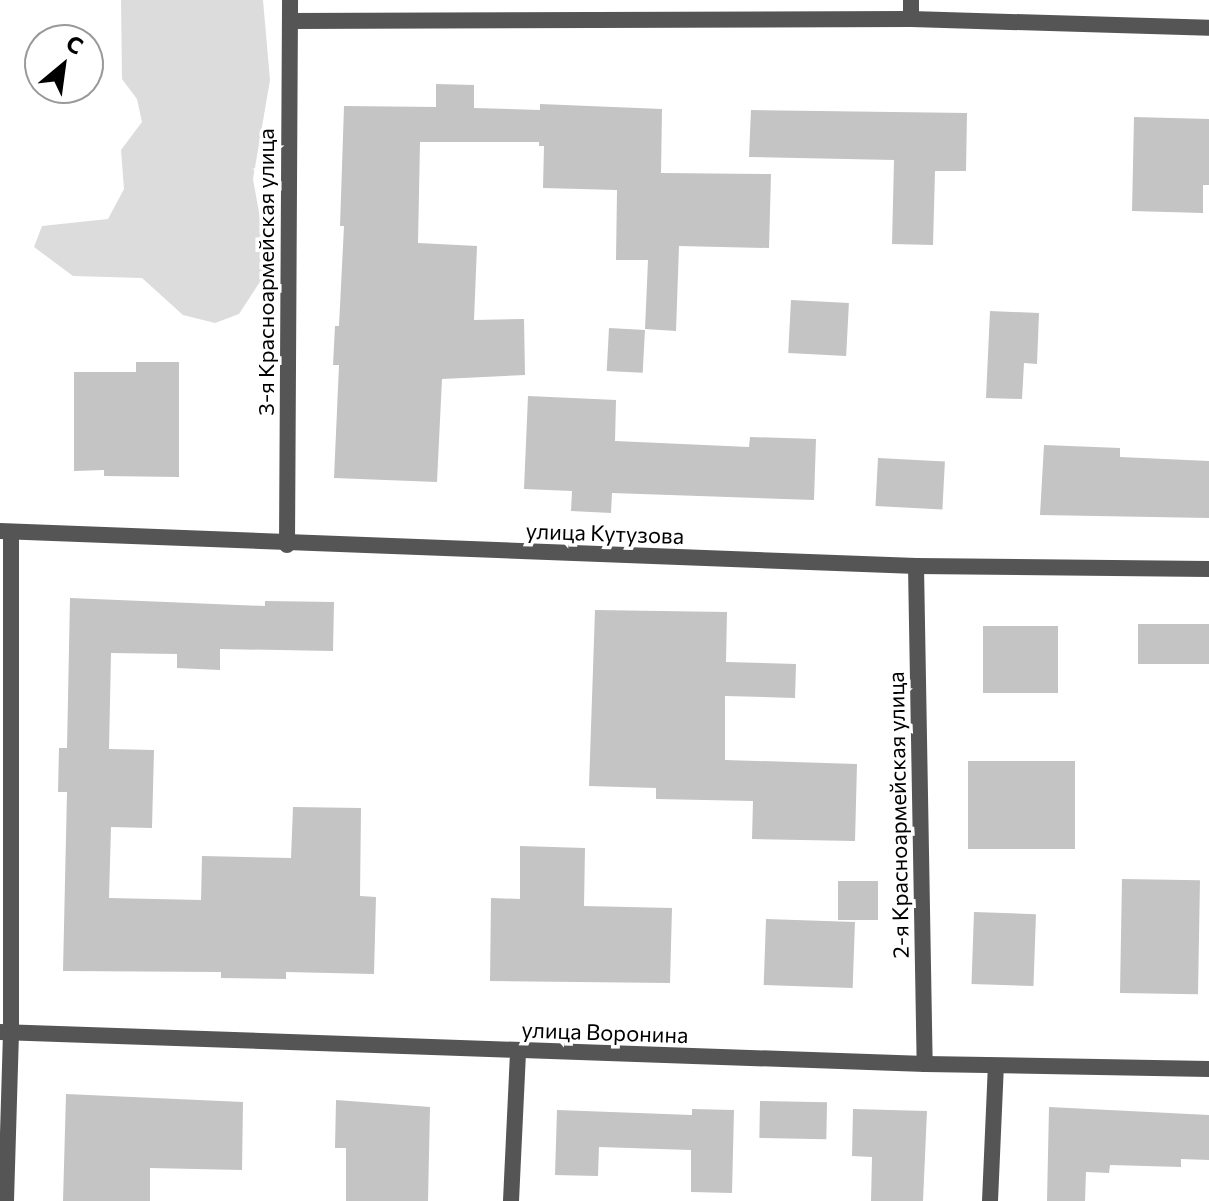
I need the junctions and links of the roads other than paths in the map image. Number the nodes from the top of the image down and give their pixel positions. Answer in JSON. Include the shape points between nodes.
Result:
{"nodes":[{"id":1,"x":290,"y":0,"type":"edge"},
{"id":2,"x":911,"y":0,"type":"edge"},
{"id":3,"x":911,"y":19,"type":"junction"},
{"id":4,"x":290,"y":21,"type":"junction"},
{"id":5,"x":1209,"y":28,"type":"edge"},
{"id":6,"x":5,"y":532,"type":"edge"},
{"id":7,"x":287,"y":545,"type":"junction"},
{"id":8,"x":916,"y":566,"type":"junction"},
{"id":9,"x":1209,"y":569,"type":"edge"},
{"id":10,"x":6,"y":1032,"type":"edge"},
{"id":11,"x":518,"y":1051,"type":"junction"},
{"id":12,"x":925,"y":1064,"type":"junction"},
{"id":13,"x":996,"y":1066,"type":"junction"},
{"id":14,"x":1209,"y":1069,"type":"edge"},
{"id":15,"x":6,"y":1201,"type":"edge"},
{"id":16,"x":511,"y":1201,"type":"edge"},
{"id":17,"x":990,"y":1201,"type":"edge"}],
"edges":[{"from":1,"to":4,"type":"street","name":"3-я Красноармейская улица"},
{"from":2,"to":3,"type":"street"},
{"from":3,"to":4,"type":"street"},
{"from":3,"to":5,"type":"street"},
{"from":4,"to":7,"type":"street","name":"3-я Красноармейская улица"},
{"from":6,"to":7,"type":"street","name":"улица Кутузова"},
{"from":6,"to":10,"type":"street"},
{"from":7,"to":8,"type":"street","name":"улица Кутузова"},
{"from":8,"to":9,"type":"street","name":"улица Кутузова"},
{"from":8,"to":12,"type":"street","name":"2-я Красноармейская улица"},
{"from":10,"to":11,"type":"street","name":"улица Воронина"},
{"from":10,"to":15,"type":"street"},
{"from":11,"to":12,"type":"street","name":"улица Воронина"},
{"from":11,"to":16,"type":"street"},
{"from":12,"to":13,"type":"street","name":"улица Воронина"},
{"from":13,"to":14,"type":"street","name":"улица Воронина"},
{"from":13,"to":17,"type":"street"}]}
